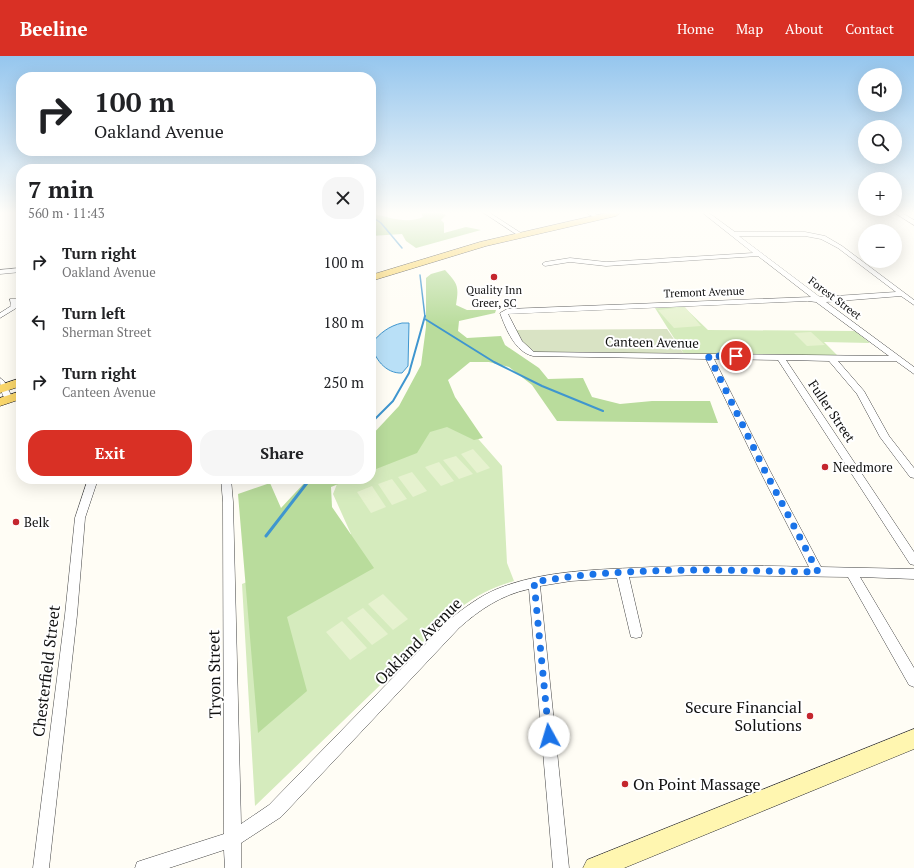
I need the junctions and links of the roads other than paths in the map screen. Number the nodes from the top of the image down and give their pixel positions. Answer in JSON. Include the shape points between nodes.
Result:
{"nodes":[{"id":1,"x":431,"y":251,"type":"edge"},
{"id":2,"x":462,"y":251,"type":"edge"},
{"id":3,"x":756,"y":251,"type":"edge"},
{"id":4,"x":845,"y":251,"type":"edge"},
{"id":5,"x":760,"y":254,"type":"junction"},
{"id":6,"x":545,"y":264,"type":"dead end"},
{"id":7,"x":376,"y":267,"type":"edge"},
{"id":8,"x":16,"y":270,"type":"edge"},
{"id":9,"x":0,"y":272,"type":"edge"},
{"id":10,"x":376,"y":277,"type":"edge"},
{"id":11,"x":902,"y":294,"type":"junction"},
{"id":12,"x":819,"y":300,"type":"junction"},
{"id":13,"x":13,"y":301,"type":"dead end"},
{"id":14,"x":914,"y":303,"type":"edge"},
{"id":15,"x":507,"y":311,"type":"joint"},
{"id":16,"x":0,"y":316,"type":"edge"},
{"id":17,"x":708,"y":356,"type":"junction"},
{"id":18,"x":780,"y":357,"type":"junction"},
{"id":19,"x":831,"y":358,"type":"junction"},
{"id":20,"x":898,"y":359,"type":"junction"},
{"id":21,"x":914,"y":371,"type":"edge"},
{"id":22,"x":16,"y":385,"type":"edge"},
{"id":23,"x":6,"y":392,"type":"edge"},
{"id":24,"x":914,"y":475,"type":"edge"},
{"id":25,"x":91,"y":484,"type":"edge"},
{"id":26,"x":226,"y":484,"type":"edge"},
{"id":27,"x":914,"y":561,"type":"edge"},
{"id":28,"x":622,"y":572,"type":"junction"},
{"id":29,"x":818,"y":572,"type":"junction"},
{"id":30,"x":851,"y":572,"type":"junction"},
{"id":31,"x":914,"y":574,"type":"edge"},
{"id":32,"x":534,"y":582,"type":"junction"},
{"id":33,"x":636,"y":633,"type":"dead end"},
{"id":34,"x":914,"y":681,"type":"edge"},
{"id":35,"x":914,"y":739,"type":"edge"},
{"id":36,"x":233,"y":839,"type":"junction"},
{"id":37,"x":41,"y":868,"type":"edge"},
{"id":38,"x":143,"y":868,"type":"edge"},
{"id":39,"x":233,"y":868,"type":"edge"},
{"id":40,"x":560,"y":868,"type":"edge"},
{"id":41,"x":594,"y":868,"type":"edge"}],
"edges":[{"from":1,"to":7,"type":"main road"},
{"from":2,"to":10,"type":"main road"},
{"from":3,"to":5,"type":"street","name":"Forest Street"},
{"from":4,"to":11,"type":"street"},
{"from":5,"to":6,"type":"street","via":[[606,264],[570,260]]},
{"from":5,"to":12,"type":"street","name":"Forest Street"},
{"from":8,"to":9,"type":"street"},
{"from":11,"to":12,"type":"street","name":"Tremont Avenue"},
{"from":11,"to":14,"type":"street"},
{"from":12,"to":15,"type":"street","name":"Tremont Avenue"},
{"from":12,"to":20,"type":"street","name":"Forest Street"},
{"from":13,"to":16,"type":"street","via":[[14,307]]},
{"from":15,"to":17,"type":"street","name":"Canteen Avenue","via":[[504,314],[514,334],[524,350],[533,354]]},
{"from":17,"to":18,"type":"street","name":"Canteen Avenue"},
{"from":17,"to":29,"type":"street"},
{"from":18,"to":19,"type":"street","name":"Canteen Avenue"},
{"from":18,"to":27,"type":"street","name":"Fuller Street"},
{"from":19,"to":20,"type":"street","name":"Canteen Avenue"},
{"from":19,"to":24,"type":"street","via":[[861,393],[885,437]]},
{"from":20,"to":21,"type":"street","name":"Forest Street"},
{"from":22,"to":23,"type":"main road"},
{"from":25,"to":37,"type":"street","name":"Chesterfield Street","via":[[80,518]]},
{"from":26,"to":36,"type":"street","name":"Tryon Street"},
{"from":28,"to":29,"type":"street","name":"Oakland Avenue"},
{"from":28,"to":32,"type":"street","name":"Oakland Avenue"},
{"from":28,"to":33,"type":"street"},
{"from":29,"to":30,"type":"street","name":"Oakland Avenue"},
{"from":30,"to":31,"type":"street","name":"Oakland Avenue"},
{"from":30,"to":34,"type":"street"},
{"from":32,"to":36,"type":"street","name":"Oakland Avenue","via":[[498,593],[465,614],[275,811]]},
{"from":32,"to":40,"type":"street"},
{"from":35,"to":41,"type":"main road"},
{"from":36,"to":38,"type":"street","name":"Oakland Avenue"},
{"from":36,"to":39,"type":"street","name":"Tryon Street"}]}
